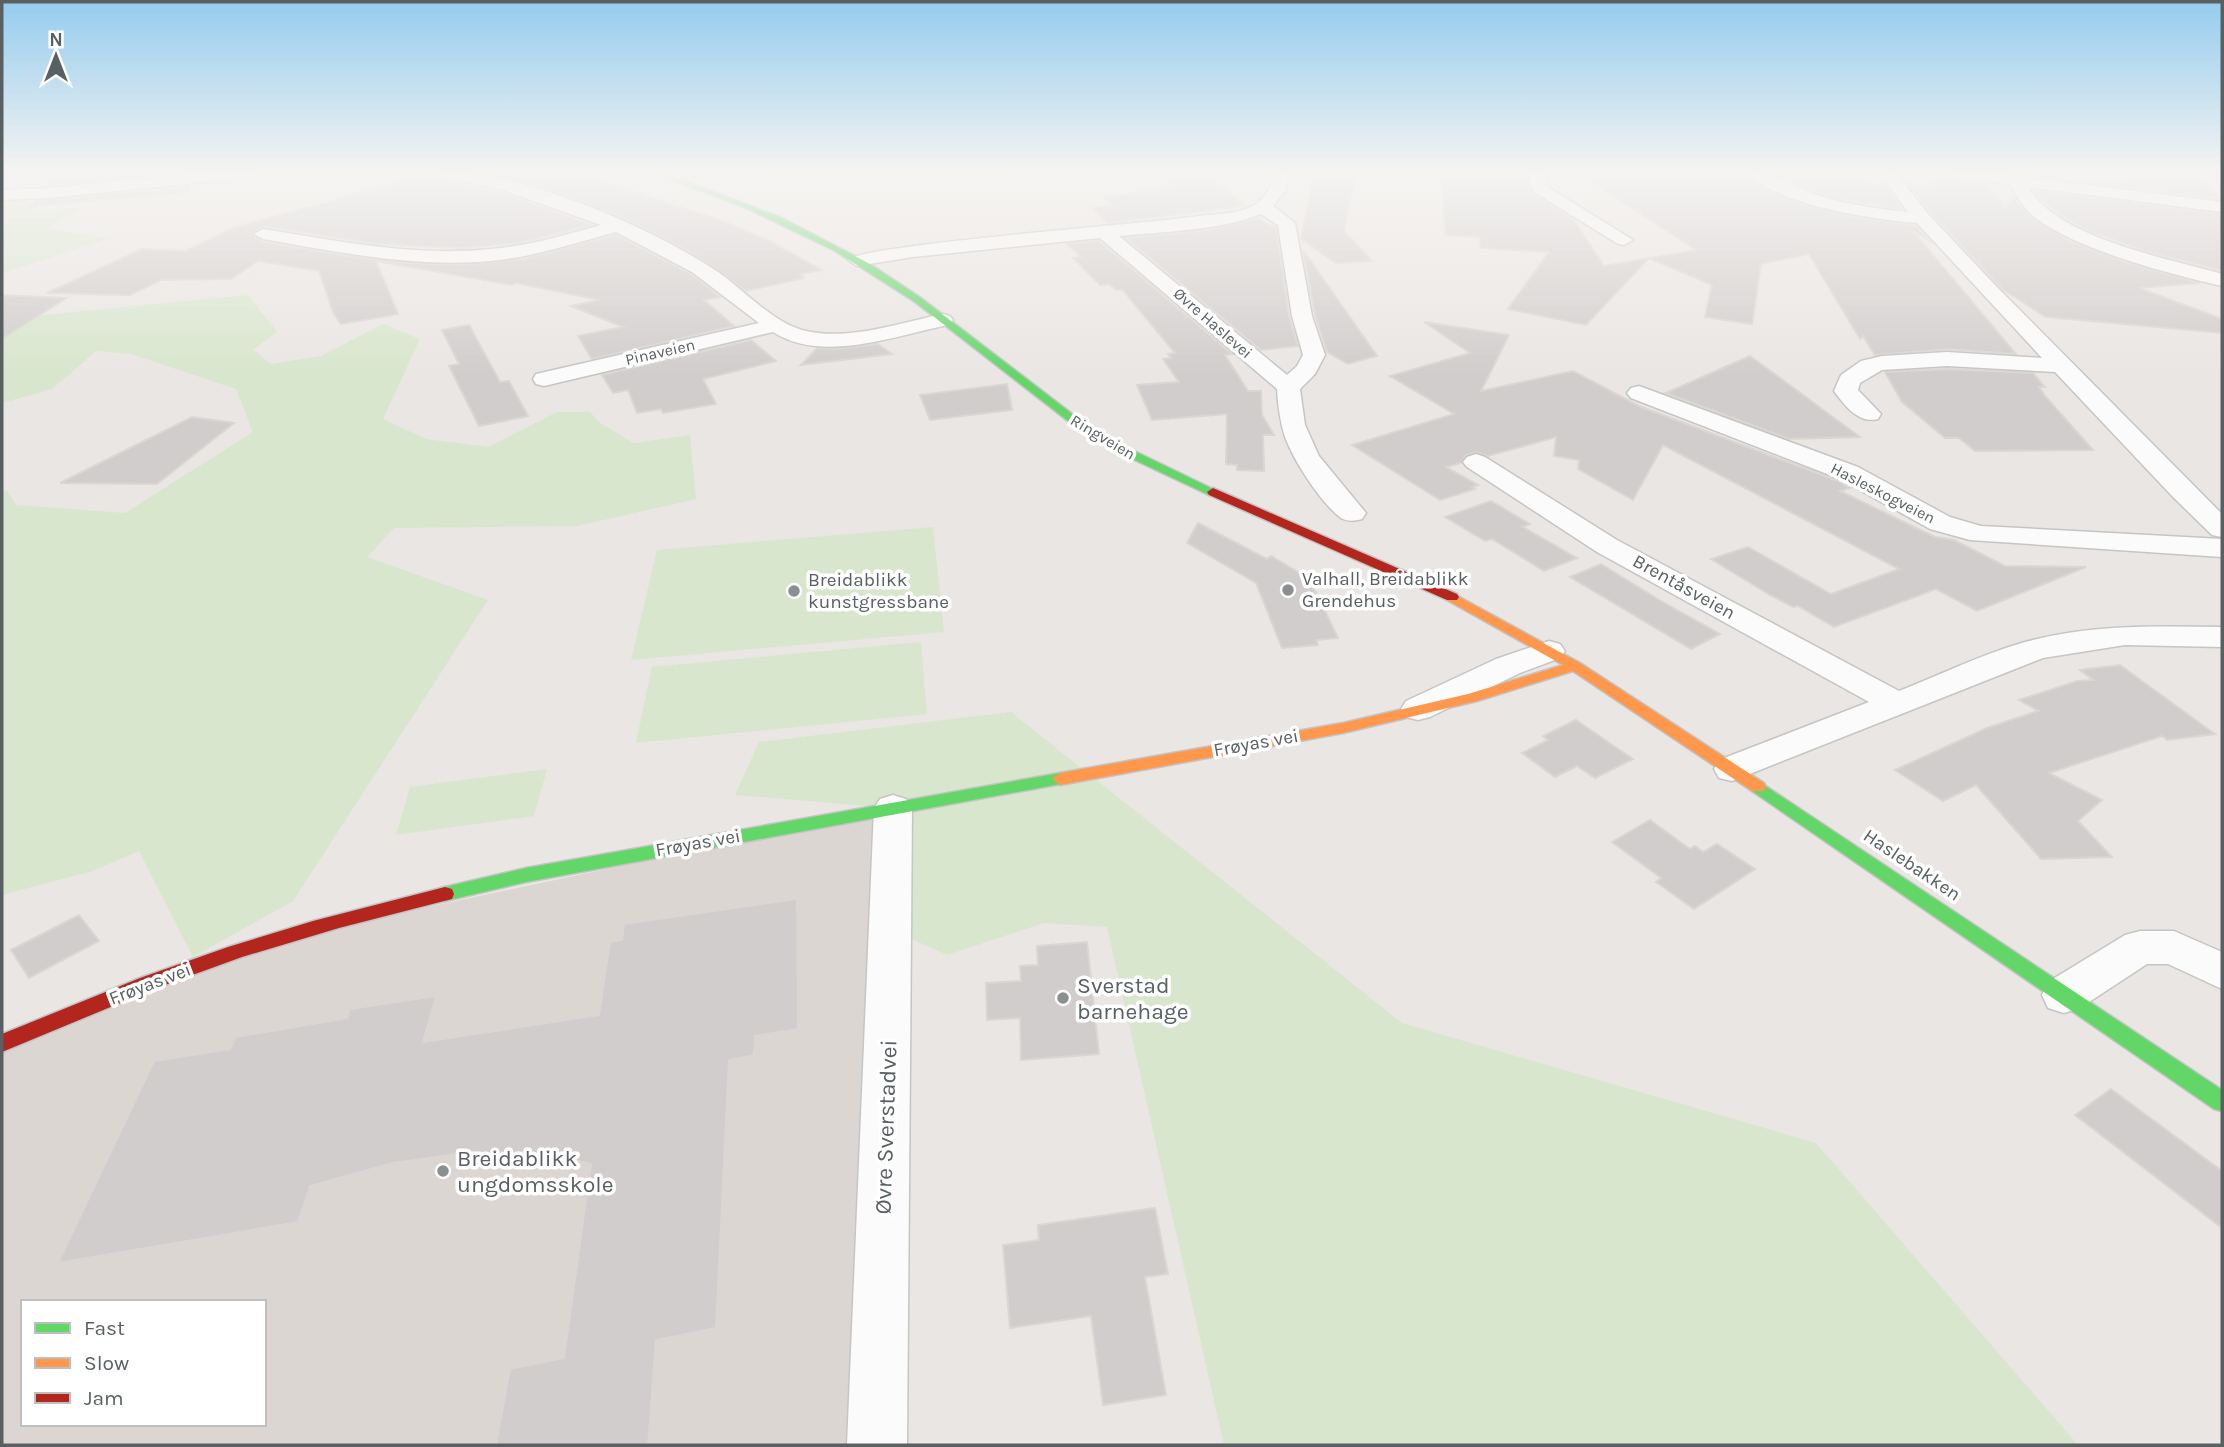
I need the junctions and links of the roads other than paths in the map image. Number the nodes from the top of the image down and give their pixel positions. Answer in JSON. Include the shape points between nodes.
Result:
{"nodes":[{"id":1,"x":301,"y":240,"type":"edge"},
{"id":2,"x":567,"y":240,"type":"edge"},
{"id":3,"x":644,"y":240,"type":"edge"},
{"id":4,"x":815,"y":240,"type":"edge"},
{"id":5,"x":1041,"y":240,"type":"edge"},
{"id":6,"x":1112,"y":240,"type":"edge"},
{"id":7,"x":1289,"y":240,"type":"edge"},
{"id":8,"x":1942,"y":240,"type":"edge"},
{"id":9,"x":2098,"y":240,"type":"edge"},
{"id":10,"x":862,"y":263,"type":"junction"},
{"id":11,"x":2222,"y":280,"type":"edge"},
{"id":12,"x":943,"y":320,"type":"junction"},
{"id":13,"x":776,"y":325,"type":"junction"},
{"id":14,"x":2062,"y":366,"type":"junction"},
{"id":15,"x":544,"y":379,"type":"dead end"},
{"id":16,"x":1289,"y":387,"type":"junction"},
{"id":17,"x":1639,"y":393,"type":"dead end"},
{"id":18,"x":1869,"y":414,"type":"dead end"},
{"id":19,"x":1476,"y":462,"type":"dead end"},
{"id":20,"x":1352,"y":513,"type":"dead end"},
{"id":21,"x":2222,"y":528,"type":"edge"},
{"id":22,"x":2222,"y":548,"type":"edge"},
{"id":23,"x":2222,"y":637,"type":"edge"},
{"id":24,"x":1562,"y":659,"type":"junction"},
{"id":25,"x":1898,"y":704,"type":"junction"},
{"id":26,"x":1412,"y":712,"type":"joint"},
{"id":27,"x":1732,"y":769,"type":"junction"},
{"id":28,"x":893,"y":808,"type":"junction"},
{"id":29,"x":2222,"y":972,"type":"edge"},
{"id":30,"x":2064,"y":995,"type":"junction"},
{"id":31,"x":2,"y":1043,"type":"edge"},
{"id":32,"x":2222,"y":1102,"type":"edge"},
{"id":33,"x":877,"y":1445,"type":"edge"}],
"edges":[{"from":1,"to":2,"type":"street","via":[[447,257],[527,250]]},
{"from":3,"to":13,"type":"street","via":[[700,268]]},
{"from":4,"to":10,"type":"main road","name":"Ringveien"},
{"from":5,"to":10,"type":"street"},
{"from":6,"to":16,"type":"street","name":"Øvre Haslevei"},
{"from":7,"to":16,"type":"street","via":[[1314,355]]},
{"from":8,"to":14,"type":"street"},
{"from":9,"to":11,"type":"street"},
{"from":10,"to":12,"type":"main road","name":"Ringveien"},
{"from":12,"to":13,"type":"street","via":[[828,338],[791,334]]},
{"from":12,"to":24,"type":"main road","name":"Ringveien","via":[[1115,447],[1448,595]]},
{"from":13,"to":15,"type":"street","name":"Pinaveien"},
{"from":14,"to":18,"type":"street","via":[[1947,359],[1869,366],[1849,380],[1846,391]]},
{"from":14,"to":21,"type":"street"},
{"from":16,"to":20,"type":"street","via":[[1296,436],[1308,463]]},
{"from":17,"to":22,"type":"street","name":"Hasleskogveien","via":[[1849,473],[1940,523],[1980,534]]},
{"from":19,"to":25,"type":"street","name":"Brentåsveien","via":[[1607,545]]},
{"from":23,"to":25,"type":"street","via":[[2125,635],[2074,640],[2022,654]]},
{"from":24,"to":26,"type":"street","name":"Frøyas vei","via":[[1508,666]]},
{"from":24,"to":27,"type":"main road","name":"Haslebakken"},
{"from":25,"to":27,"type":"street"},
{"from":26,"to":28,"type":"main road","name":"Frøyas vei"},
{"from":27,"to":30,"type":"main road","name":"Haslebakken"},
{"from":28,"to":31,"type":"main road","name":"Frøyas vei","via":[[526,875],[324,924],[155,981]]},
{"from":28,"to":33,"type":"street","name":"Øvre Sverstadvei"},
{"from":29,"to":30,"type":"street","via":[[2174,948],[2140,947]]},
{"from":30,"to":32,"type":"main road","name":"Haslebakken"}]}
